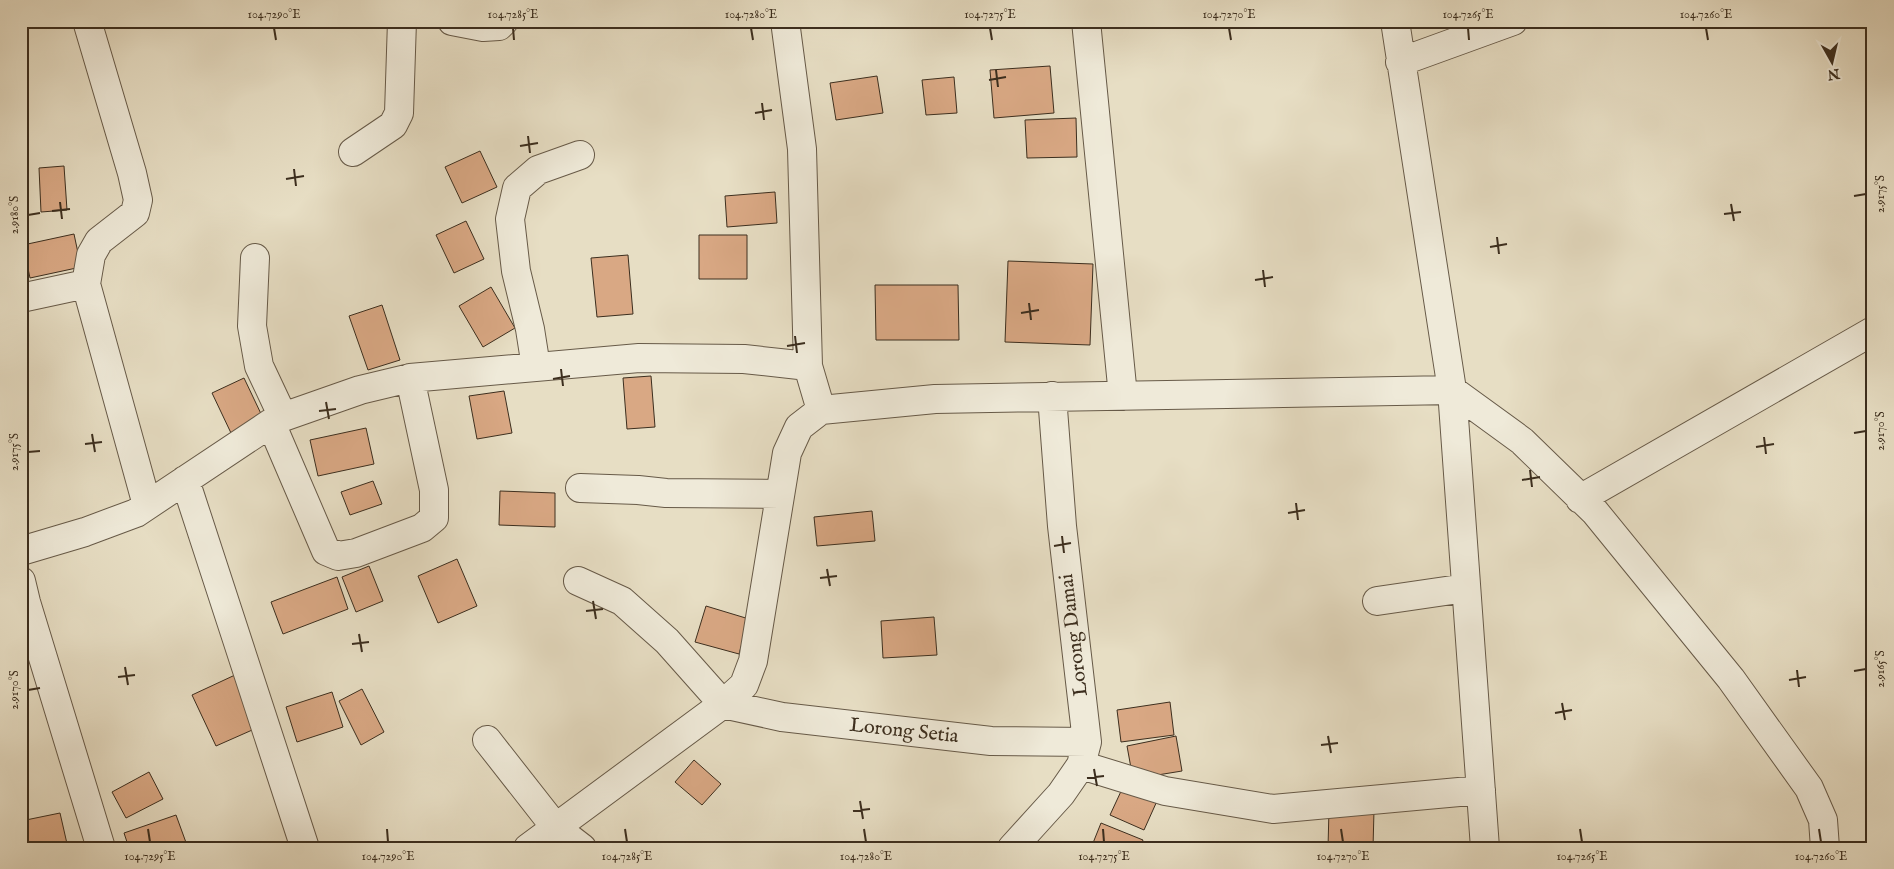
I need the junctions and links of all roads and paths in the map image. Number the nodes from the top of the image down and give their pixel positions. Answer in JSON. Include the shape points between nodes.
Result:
{"nodes":[{"id":1,"x":86,"y":21,"type":"edge"},
{"id":2,"x":402,"y":21,"type":"edge"},
{"id":3,"x":452,"y":21,"type":"edge"},
{"id":4,"x":504,"y":21,"type":"edge"},
{"id":5,"x":785,"y":21,"type":"edge"},
{"id":6,"x":1086,"y":21,"type":"edge"},
{"id":7,"x":1395,"y":21,"type":"edge"},
{"id":8,"x":1514,"y":21,"type":"edge"},
{"id":9,"x":1400,"y":62,"type":"junction"},
{"id":10,"x":352,"y":152,"type":"dead end"},
{"id":11,"x":580,"y":155,"type":"dead end"},
{"id":12,"x":255,"y":258,"type":"dead end"},
{"id":13,"x":86,"y":284,"type":"junction"},
{"id":14,"x":21,"y":298,"type":"edge"},
{"id":15,"x":1873,"y":332,"type":"edge"},
{"id":16,"x":808,"y":366,"type":"junction"},
{"id":17,"x":536,"y":367,"type":"junction"},
{"id":18,"x":410,"y":378,"type":"junction"},
{"id":19,"x":1452,"y":390,"type":"junction"},
{"id":20,"x":1052,"y":396,"type":"junction"},
{"id":21,"x":1124,"y":396,"type":"junction"},
{"id":22,"x":821,"y":410,"type":"junction"},
{"id":23,"x":277,"y":420,"type":"junction"},
{"id":24,"x":185,"y":480,"type":"junction"},
{"id":25,"x":580,"y":488,"type":"dead end"},
{"id":26,"x":779,"y":494,"type":"junction"},
{"id":27,"x":1580,"y":499,"type":"junction"},
{"id":28,"x":147,"y":505,"type":"junction"},
{"id":29,"x":21,"y":551,"type":"edge"},
{"id":30,"x":578,"y":581,"type":"dead end"},
{"id":31,"x":21,"y":582,"type":"edge"},
{"id":32,"x":1466,"y":588,"type":"junction"},
{"id":33,"x":1377,"y":601,"type":"dead end"},
{"id":34,"x":723,"y":704,"type":"junction"},
{"id":35,"x":487,"y":740,"type":"dead end"},
{"id":36,"x":1084,"y":753,"type":"junction"},
{"id":37,"x":1481,"y":790,"type":"junction"},
{"id":38,"x":556,"y":828,"type":"junction"},
{"id":39,"x":101,"y":848,"type":"edge"},
{"id":40,"x":305,"y":848,"type":"edge"},
{"id":41,"x":528,"y":848,"type":"edge"},
{"id":42,"x":582,"y":848,"type":"edge"},
{"id":43,"x":1012,"y":848,"type":"edge"},
{"id":44,"x":1485,"y":848,"type":"edge"},
{"id":45,"x":1825,"y":848,"type":"edge"}],
"edges":[{"from":1,"to":13,"type":"street","via":[[138,200],[135,213],[99,242],[91,256]]},
{"from":2,"to":10,"type":"street","via":[[399,113],[393,125]]},
{"from":3,"to":4,"type":"street","via":[[483,27],[499,26]]},
{"from":5,"to":16,"type":"street","via":[[802,149]]},
{"from":6,"to":21,"type":"street"},
{"from":7,"to":9,"type":"street"},
{"from":8,"to":9,"type":"street"},
{"from":9,"to":19,"type":"street"},
{"from":11,"to":17,"type":"street","via":[[538,170],[517,188],[510,219],[516,271]]},
{"from":12,"to":23,"type":"street","via":[[252,326],[259,366]]},
{"from":13,"to":14,"type":"street"},
{"from":13,"to":28,"type":"street"},
{"from":15,"to":27,"type":"street"},
{"from":16,"to":17,"type":"street","via":[[744,359],[639,358]]},
{"from":16,"to":22,"type":"street"},
{"from":17,"to":18,"type":"street"},
{"from":18,"to":23,"type":"street","via":[[360,390]]},
{"from":18,"to":23,"type":"street","via":[[434,490],[434,518],[422,528],[356,553],[338,556],[326,551]]},
{"from":19,"to":21,"type":"street"},
{"from":19,"to":27,"type":"street","via":[[1522,441]]},
{"from":19,"to":32,"type":"street"},
{"from":20,"to":21,"type":"street"},
{"from":20,"to":22,"type":"street","via":[[935,399]]},
{"from":20,"to":36,"type":"street","name":"Lorong Damai"},
{"from":22,"to":26,"type":"street","via":[[799,427],[787,453]]},
{"from":23,"to":24,"type":"street"},
{"from":24,"to":28,"type":"street"},
{"from":24,"to":40,"type":"street"},
{"from":25,"to":26,"type":"street"},
{"from":26,"to":34,"type":"street","via":[[752,661],[744,685]]},
{"from":27,"to":45,"type":"street","via":[[1595,512],[1731,679],[1809,788],[1823,820]]},
{"from":28,"to":29,"type":"street","via":[[136,513],[85,532]]},
{"from":30,"to":34,"type":"street","via":[[622,600],[667,641]]},
{"from":31,"to":39,"type":"street"},
{"from":32,"to":33,"type":"street"},
{"from":32,"to":37,"type":"street"},
{"from":34,"to":36,"type":"street","name":"Lorong Setia","via":[[782,717]]},
{"from":34,"to":38,"type":"street"},
{"from":35,"to":38,"type":"street"},
{"from":36,"to":37,"type":"street","name":"Lorong Setia","via":[[1165,791],[1273,809]]},
{"from":36,"to":43,"type":"street","via":[[1061,794]]},
{"from":37,"to":44,"type":"street"},
{"from":38,"to":41,"type":"street"},
{"from":38,"to":42,"type":"street"}]}
